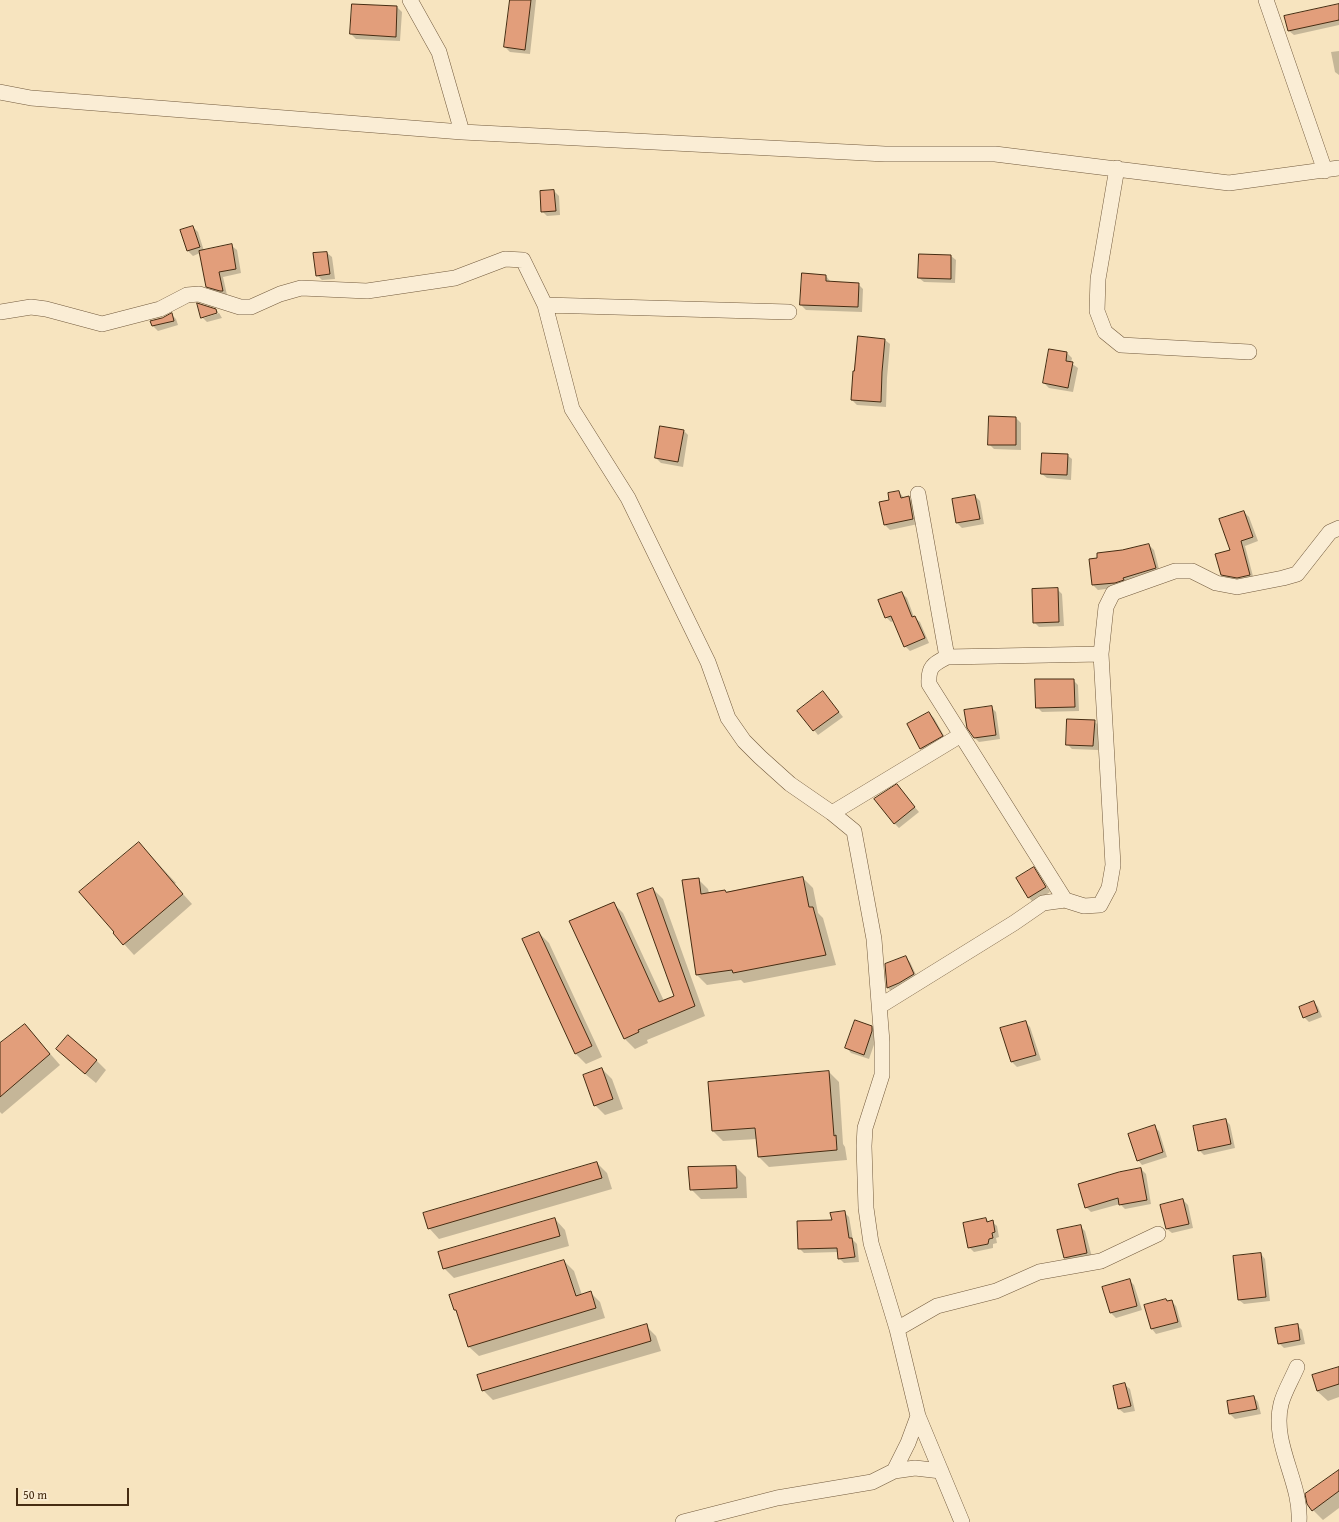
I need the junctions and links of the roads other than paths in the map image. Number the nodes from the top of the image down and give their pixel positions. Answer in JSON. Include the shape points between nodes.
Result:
{"nodes":[{"id":1,"x":410,"y":0,"type":"edge"},
{"id":2,"x":1266,"y":0,"type":"edge"},
{"id":3,"x":0,"y":92,"type":"edge"},
{"id":4,"x":462,"y":132,"type":"junction"},
{"id":5,"x":1117,"y":168,"type":"junction"},
{"id":6,"x":1332,"y":169,"type":"edge"},
{"id":7,"x":545,"y":305,"type":"junction"},
{"id":8,"x":0,"y":312,"type":"edge"},
{"id":9,"x":789,"y":312,"type":"dead end"},
{"id":10,"x":1249,"y":352,"type":"dead end"},
{"id":11,"x":918,"y":494,"type":"dead end"},
{"id":12,"x":1339,"y":528,"type":"edge"},
{"id":13,"x":1102,"y":654,"type":"junction"},
{"id":14,"x":947,"y":657,"type":"junction"},
{"id":15,"x":962,"y":735,"type":"junction"},
{"id":16,"x":832,"y":813,"type":"junction"},
{"id":17,"x":1065,"y":900,"type":"junction"},
{"id":18,"x":880,"y":1006,"type":"junction"},
{"id":19,"x":1158,"y":1234,"type":"dead end"},
{"id":20,"x":897,"y":1329,"type":"junction"},
{"id":21,"x":1297,"y":1368,"type":"dead end"},
{"id":22,"x":918,"y":1416,"type":"junction"},
{"id":23,"x":894,"y":1471,"type":"junction"},
{"id":24,"x":941,"y":1471,"type":"junction"},
{"id":25,"x":683,"y":1522,"type":"edge"},
{"id":26,"x":962,"y":1522,"type":"edge"},
{"id":27,"x":1299,"y":1522,"type":"edge"}],
"edges":[{"from":1,"to":4,"type":"street","via":[[439,52]]},
{"from":2,"to":6,"type":"street"},
{"from":3,"to":4,"type":"street","via":[[31,98]]},
{"from":4,"to":5,"type":"street","via":[[885,154],[995,154]]},
{"from":5,"to":6,"type":"street","via":[[1229,183]]},
{"from":5,"to":10,"type":"street","via":[[1098,279],[1096,311],[1105,332],[1121,345]]},
{"from":7,"to":8,"type":"street","via":[[523,260],[505,259],[455,278],[367,292],[302,288],[280,294],[251,307],[240,307],[198,294],[187,296],[160,309],[102,324],[31,307]]},
{"from":7,"to":9,"type":"street"},
{"from":7,"to":16,"type":"street","via":[[572,409],[628,498],[708,662],[728,718],[744,741],[760,757],[790,784]]},
{"from":11,"to":14,"type":"street"},
{"from":12,"to":13,"type":"street","via":[[1330,532],[1297,574],[1237,587],[1216,583],[1192,571],[1175,571],[1113,593],[1106,607]]},
{"from":13,"to":14,"type":"street"},
{"from":13,"to":17,"type":"street","via":[[1113,865],[1109,888],[1100,905],[1084,906]]},
{"from":14,"to":15,"type":"street","via":[[935,663],[929,673],[929,684]]},
{"from":15,"to":16,"type":"street"},
{"from":15,"to":17,"type":"street"},
{"from":16,"to":18,"type":"street","via":[[854,831],[874,939]]},
{"from":17,"to":18,"type":"street","via":[[1043,903]]},
{"from":18,"to":20,"type":"street","via":[[882,1075],[865,1128],[866,1208],[871,1243]]},
{"from":19,"to":20,"type":"street","via":[[1101,1261],[1039,1272],[996,1291],[937,1306]]},
{"from":20,"to":22,"type":"street"},
{"from":21,"to":27,"type":"street","via":[[1281,1403],[1279,1417],[1283,1447],[1299,1507]]},
{"from":22,"to":23,"type":"street"},
{"from":22,"to":24,"type":"street"},
{"from":23,"to":24,"type":"street","via":[[915,1468]]},
{"from":23,"to":25,"type":"street","via":[[872,1482],[777,1498]]},
{"from":24,"to":26,"type":"street"}]}
